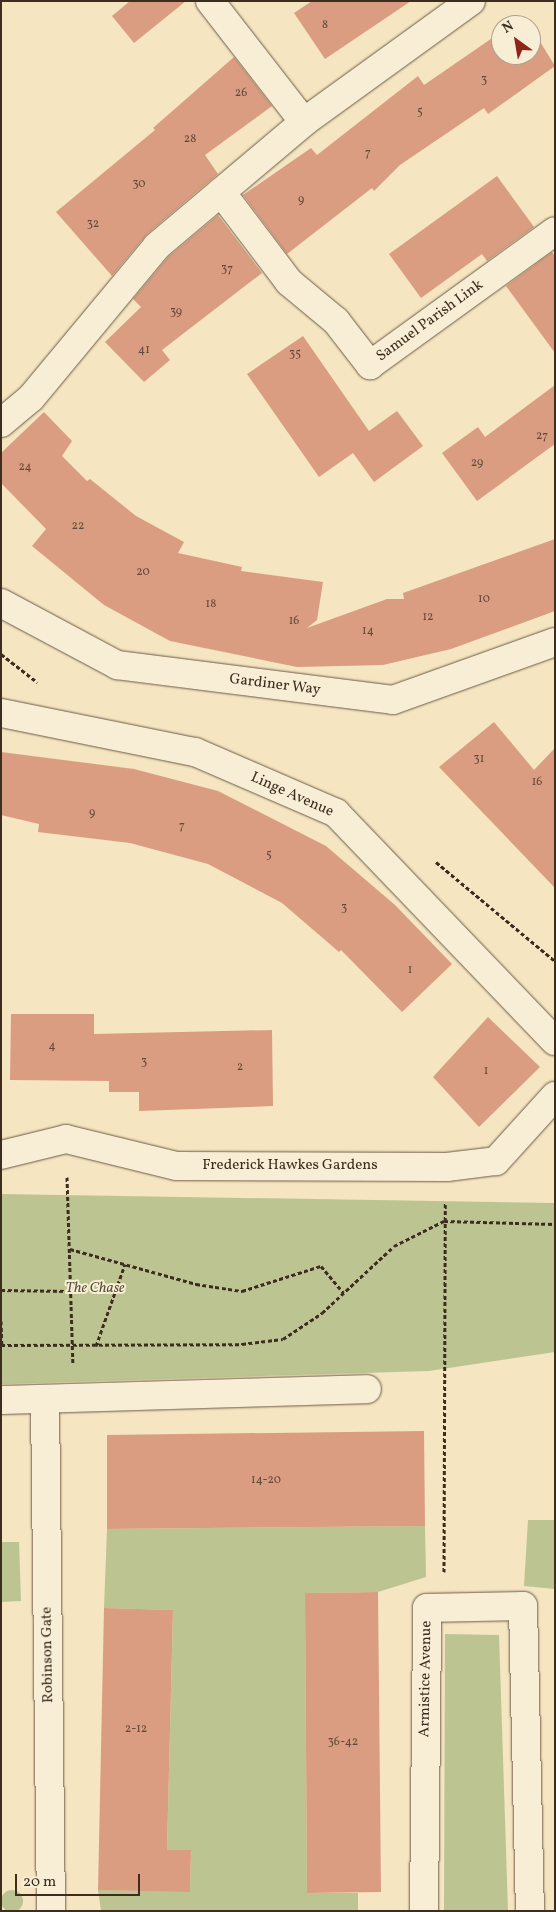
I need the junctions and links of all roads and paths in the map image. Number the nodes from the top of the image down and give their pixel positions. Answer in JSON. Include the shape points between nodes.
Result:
{"nodes":[{"id":1,"x":210,"y":1,"type":"edge"},
{"id":2,"x":471,"y":1,"type":"edge"},
{"id":3,"x":304,"y":122,"type":"junction"},
{"id":4,"x":221,"y":192,"type":"junction"},
{"id":5,"x":555,"y":231,"type":"edge"},
{"id":6,"x":1,"y":424,"type":"edge"},
{"id":7,"x":1,"y":603,"type":"edge"},
{"id":8,"x":555,"y":642,"type":"edge"},
{"id":9,"x":1,"y":713,"type":"edge"},
{"id":10,"x":555,"y":1041,"type":"edge"},
{"id":11,"x":555,"y":1096,"type":"edge"},
{"id":12,"x":66,"y":1139,"type":"junction"},
{"id":13,"x":1,"y":1155,"type":"edge"},
{"id":14,"x":446,"y":1167,"type":"junction"},
{"id":15,"x":444,"y":1221,"type":"junction"},
{"id":16,"x":555,"y":1224,"type":"edge"},
{"id":17,"x":70,"y":1249,"type":"junction"},
{"id":18,"x":125,"y":1264,"type":"junction"},
{"id":19,"x":1,"y":1290,"type":"edge"},
{"id":20,"x":72,"y":1291,"type":"junction"},
{"id":21,"x":344,"y":1293,"type":"junction"},
{"id":22,"x":1,"y":1322,"type":"edge"},
{"id":23,"x":1,"y":1345,"type":"edge"},
{"id":24,"x":74,"y":1346,"type":"junction"},
{"id":25,"x":96,"y":1346,"type":"junction"},
{"id":26,"x":367,"y":1389,"type":"dead end"},
{"id":27,"x":1,"y":1400,"type":"edge"},
{"id":28,"x":46,"y":1400,"type":"junction"},
{"id":29,"x":444,"y":1608,"type":"junction"},
{"id":30,"x":51,"y":1911,"type":"edge"},
{"id":31,"x":424,"y":1911,"type":"edge"},
{"id":32,"x":530,"y":1911,"type":"edge"}],
"edges":[{"from":1,"to":3,"type":"street"},
{"from":2,"to":3,"type":"street"},
{"from":3,"to":4,"type":"street"},
{"from":4,"to":5,"type":"street","name":"Samuel Parish Link","via":[[289,282],[336,321],[370,365]]},
{"from":4,"to":6,"type":"street","via":[[157,246],[31,398]]},
{"from":7,"to":8,"type":"street","name":"Gardiner Way","via":[[117,665],[393,700]]},
{"from":9,"to":10,"type":"street","name":"Linge Avenue","via":[[195,752],[336,813]]},
{"from":11,"to":14,"type":"street","name":"Frederick Hawkes Gardens","via":[[496,1161]]},
{"from":12,"to":13,"type":"street","name":"Frederick Hawkes Gardens"},
{"from":12,"to":14,"type":"street","name":"Frederick Hawkes Gardens","via":[[176,1166]]},
{"from":12,"to":17,"type":"path"},
{"from":14,"to":15,"type":"path"},
{"from":15,"to":16,"type":"path"},
{"from":15,"to":21,"type":"path","via":[[394,1246]]},
{"from":15,"to":29,"type":"path"},
{"from":17,"to":18,"type":"path"},
{"from":17,"to":20,"type":"path"},
{"from":18,"to":21,"type":"path","via":[[242,1291],[321,1266]]},
{"from":18,"to":25,"type":"path"},
{"from":19,"to":20,"type":"path"},
{"from":20,"to":24,"type":"path"},
{"from":21,"to":25,"type":"path","via":[[283,1339],[242,1344]]},
{"from":22,"to":23,"type":"path"},
{"from":23,"to":24,"type":"path"},
{"from":24,"to":25,"type":"path"},
{"from":26,"to":28,"type":"street"},
{"from":27,"to":28,"type":"street"},
{"from":28,"to":30,"type":"street","name":"Robinson Gate"},
{"from":29,"to":31,"type":"street","name":"Armistice Avenue","via":[[427,1608]]},
{"from":29,"to":32,"type":"street","name":"Armistice Avenue","via":[[524,1606]]}]}
